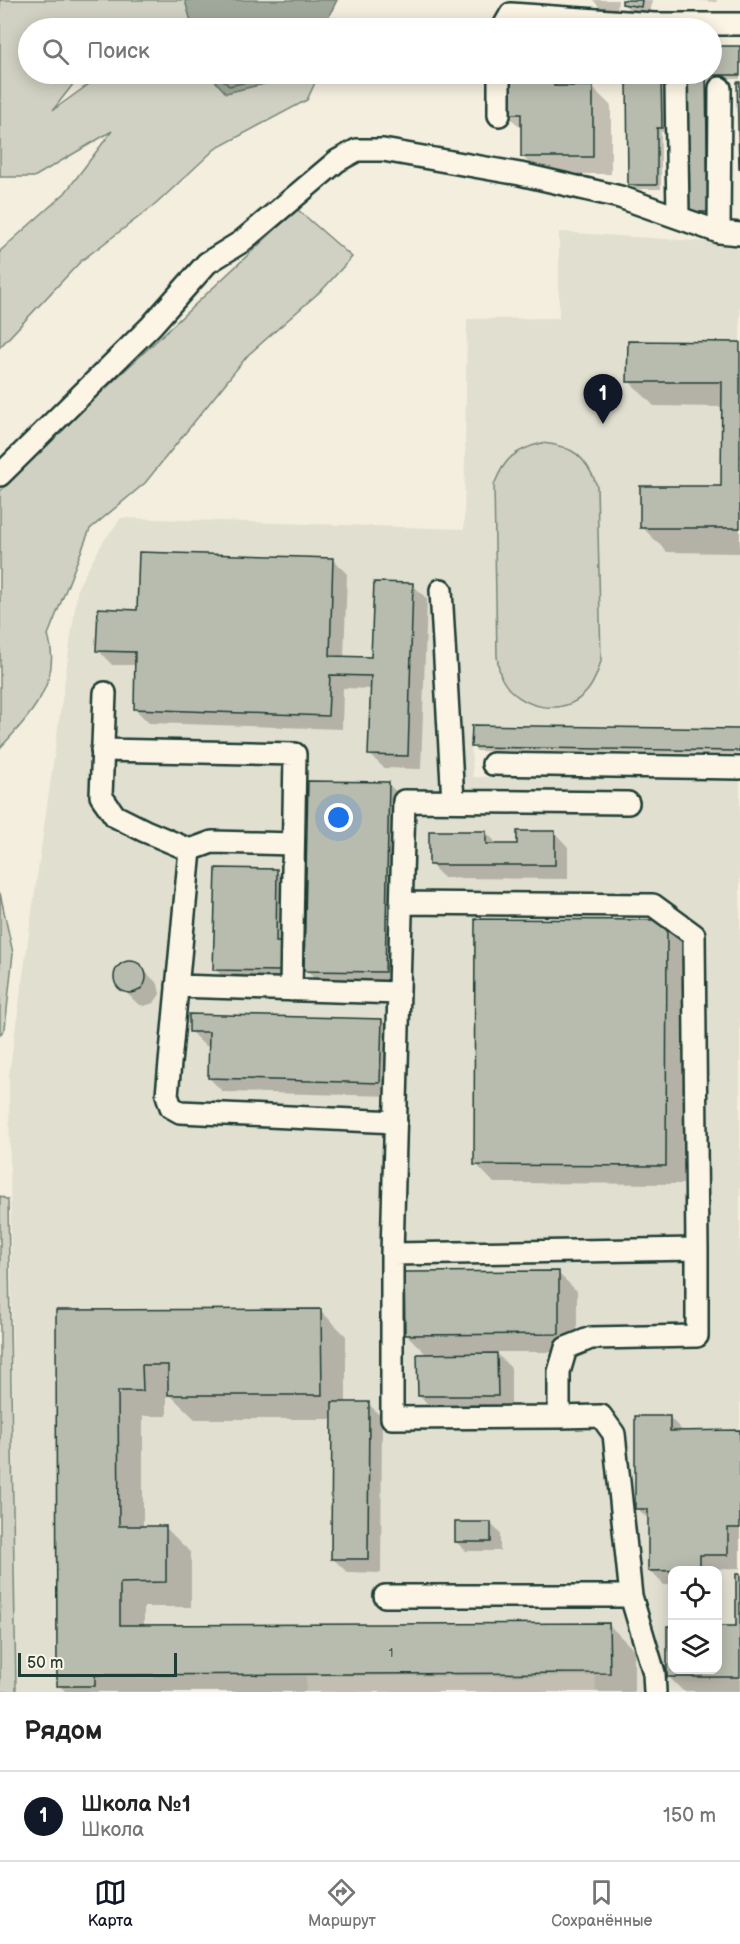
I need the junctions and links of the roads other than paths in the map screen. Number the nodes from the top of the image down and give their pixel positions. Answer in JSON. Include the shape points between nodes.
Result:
{"nodes":[{"id":1,"x":509,"y":18,"type":"edge"},
{"id":2,"x":568,"y":18,"type":"edge"},
{"id":3,"x":722,"y":24,"type":"edge"},
{"id":4,"x":740,"y":24,"type":"edge"},
{"id":5,"x":499,"y":84,"type":"edge"},
{"id":6,"x":676,"y":84,"type":"edge"},
{"id":7,"x":720,"y":88,"type":"dead end"},
{"id":8,"x":499,"y":115,"type":"dead end"},
{"id":9,"x":678,"y":217,"type":"junction"},
{"id":10,"x":730,"y":233,"type":"edge"},
{"id":11,"x":0,"y":475,"type":"edge"},
{"id":12,"x":441,"y":590,"type":"dead end"},
{"id":13,"x":105,"y":693,"type":"dead end"},
{"id":14,"x":102,"y":750,"type":"junction"},
{"id":15,"x":493,"y":764,"type":"dead end"},
{"id":16,"x":740,"y":768,"type":"edge"},
{"id":17,"x":453,"y":801,"type":"junction"},
{"id":18,"x":628,"y":803,"type":"dead end"},
{"id":19,"x":293,"y":844,"type":"junction"},
{"id":20,"x":190,"y":850,"type":"junction"},
{"id":21,"x":401,"y":903,"type":"junction"},
{"id":22,"x":177,"y":986,"type":"junction"},
{"id":23,"x":291,"y":990,"type":"junction"},
{"id":24,"x":399,"y":993,"type":"junction"},
{"id":25,"x":396,"y":1122,"type":"junction"},
{"id":26,"x":697,"y":1249,"type":"junction"},
{"id":27,"x":392,"y":1254,"type":"junction"},
{"id":28,"x":559,"y":1417,"type":"junction"},
{"id":29,"x":385,"y":1596,"type":"dead end"},
{"id":30,"x":631,"y":1596,"type":"junction"},
{"id":31,"x":655,"y":1692,"type":"edge"}],
"edges":[{"from":1,"to":2,"type":"lane","via":[[511,14]]},
{"from":3,"to":4,"type":"lane"},
{"from":5,"to":8,"type":"lane"},
{"from":6,"to":9,"type":"lane"},
{"from":7,"to":10,"type":"lane"},
{"from":9,"to":10,"type":"lane"},
{"from":9,"to":11,"type":"lane","via":[[620,197],[520,174],[383,150],[357,150],[337,161],[241,242],[207,263],[151,326]]},
{"from":12,"to":17,"type":"lane"},
{"from":13,"to":14,"type":"lane"},
{"from":14,"to":19,"type":"lane","via":[[295,754]]},
{"from":14,"to":20,"type":"lane","via":[[101,796],[115,816]]},
{"from":15,"to":16,"type":"lane"},
{"from":17,"to":18,"type":"lane"},
{"from":17,"to":21,"type":"lane","via":[[404,801]]},
{"from":19,"to":20,"type":"lane","via":[[212,842]]},
{"from":19,"to":23,"type":"lane"},
{"from":20,"to":22,"type":"lane"},
{"from":21,"to":24,"type":"lane"},
{"from":21,"to":26,"type":"lane","via":[[653,905],[694,935]]},
{"from":22,"to":23,"type":"lane"},
{"from":22,"to":25,"type":"lane","via":[[167,1095],[171,1107],[180,1112]]},
{"from":23,"to":24,"type":"lane"},
{"from":24,"to":25,"type":"lane"},
{"from":25,"to":27,"type":"lane"},
{"from":26,"to":27,"type":"lane"},
{"from":26,"to":28,"type":"lane","via":[[697,1336],[591,1338],[567,1348],[559,1372]]},
{"from":27,"to":28,"type":"lane","via":[[392,1418]]},
{"from":28,"to":30,"type":"lane","via":[[601,1416],[614,1434]]},
{"from":29,"to":30,"type":"lane"},
{"from":30,"to":31,"type":"lane","via":[[654,1673]]}]}
